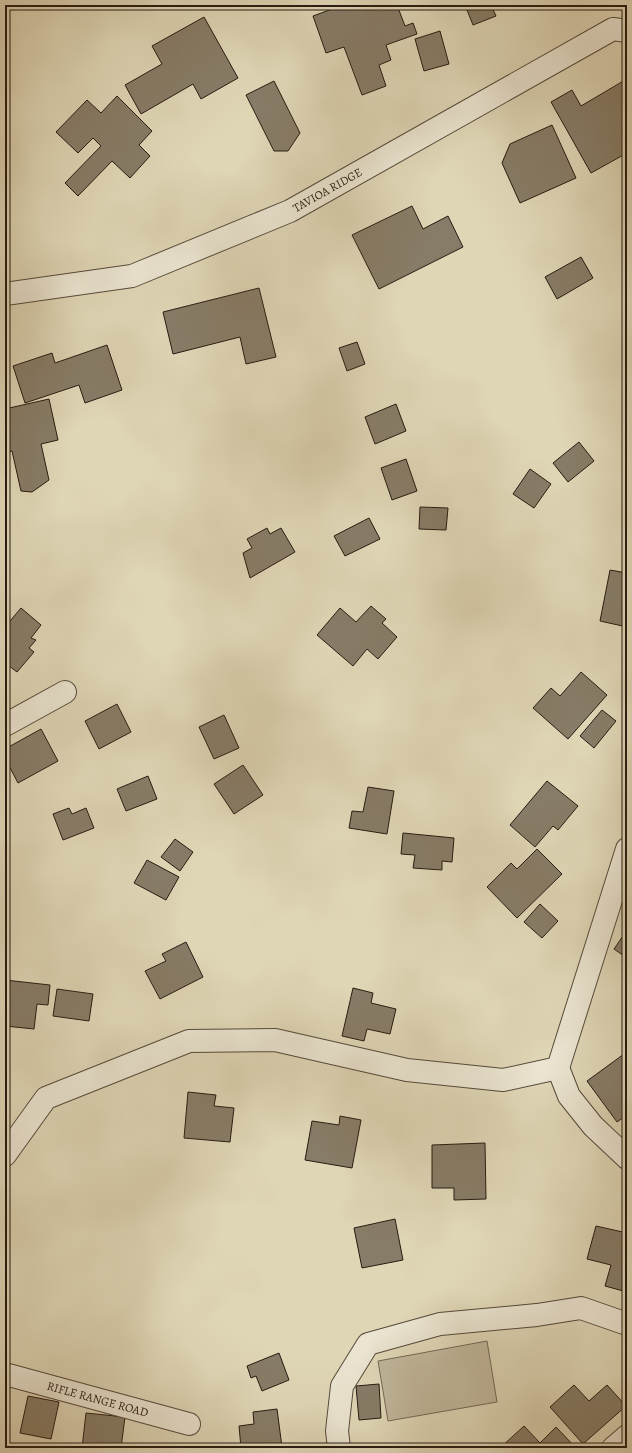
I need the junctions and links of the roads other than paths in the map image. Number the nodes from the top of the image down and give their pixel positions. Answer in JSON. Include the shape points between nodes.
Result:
{"nodes":[{"id":1,"x":627,"y":31,"type":"edge"},
{"id":2,"x":5,"y":294,"type":"edge"},
{"id":3,"x":65,"y":692,"type":"dead end"},
{"id":4,"x":5,"y":725,"type":"edge"},
{"id":5,"x":627,"y":849,"type":"edge"},
{"id":6,"x":558,"y":1068,"type":"junction"},
{"id":7,"x":5,"y":1155,"type":"edge"},
{"id":8,"x":627,"y":1158,"type":"edge"},
{"id":9,"x":627,"y":1324,"type":"edge"},
{"id":10,"x":5,"y":1374,"type":"edge"},
{"id":11,"x":189,"y":1424,"type":"dead end"},
{"id":12,"x":627,"y":1436,"type":"edge"},
{"id":13,"x":339,"y":1448,"type":"edge"},
{"id":14,"x":613,"y":1448,"type":"edge"}],
"edges":[{"from":1,"to":2,"type":"street","name":"TAVIOA RIDGE","via":[[613,29],[290,211],[132,276]]},
{"from":3,"to":4,"type":"street"},
{"from":5,"to":6,"type":"street"},
{"from":6,"to":7,"type":"street","via":[[502,1080],[407,1070],[275,1040],[189,1041],[46,1098]]},
{"from":6,"to":8,"type":"street","via":[[569,1096],[593,1126]]},
{"from":9,"to":13,"type":"street","via":[[581,1308],[440,1324],[368,1344],[342,1386]]},
{"from":10,"to":11,"type":"street","name":"RIFLE RANGE ROAD"},
{"from":12,"to":14,"type":"street"}]}
